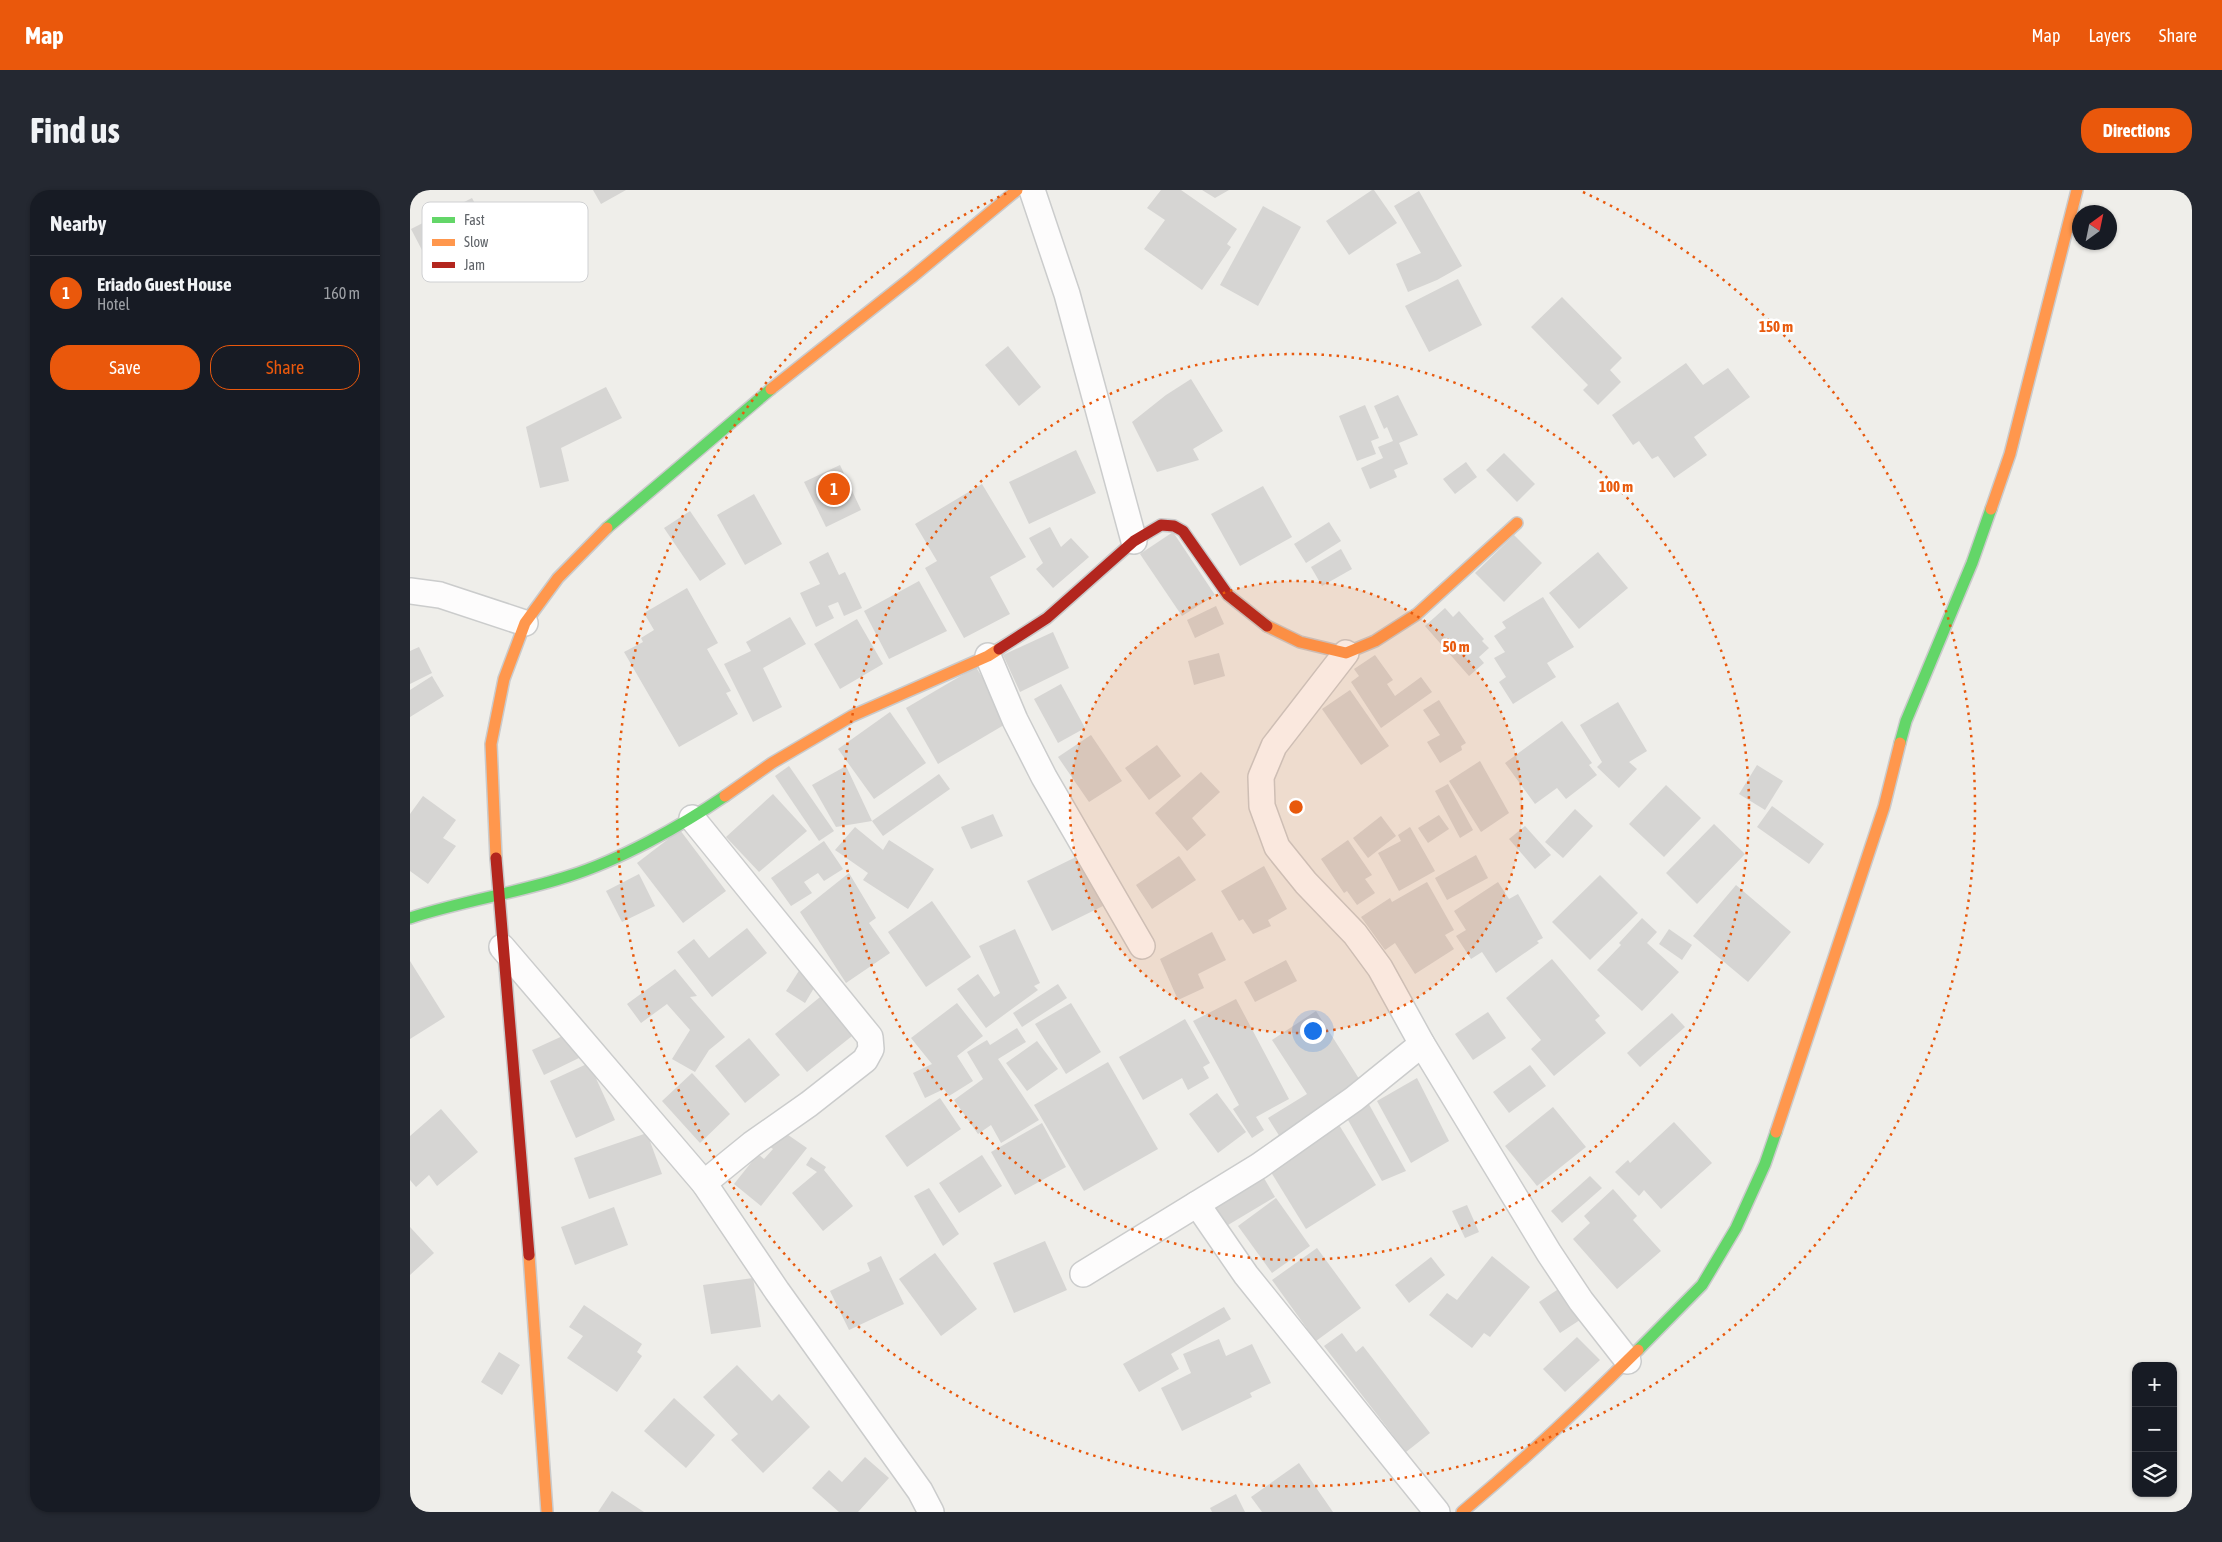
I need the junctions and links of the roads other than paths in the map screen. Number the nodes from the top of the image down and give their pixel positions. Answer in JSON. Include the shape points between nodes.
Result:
{"nodes":[{"id":1,"x":1017,"y":190,"type":"edge"},
{"id":2,"x":1032,"y":190,"type":"edge"},
{"id":3,"x":2077,"y":190,"type":"edge"},
{"id":4,"x":1517,"y":523,"type":"dead end"},
{"id":5,"x":1134,"y":541,"type":"junction"},
{"id":6,"x":410,"y":591,"type":"edge"},
{"id":7,"x":525,"y":623,"type":"junction"},
{"id":8,"x":1346,"y":653,"type":"junction"},
{"id":9,"x":988,"y":656,"type":"junction"},
{"id":10,"x":692,"y":818,"type":"junction"},
{"id":11,"x":498,"y":893,"type":"junction"},
{"id":12,"x":410,"y":918,"type":"edge"},
{"id":13,"x":1142,"y":946,"type":"dead end"},
{"id":14,"x":502,"y":947,"type":"junction"},
{"id":15,"x":1422,"y":1044,"type":"junction"},
{"id":16,"x":704,"y":1183,"type":"junction"},
{"id":17,"x":1197,"y":1204,"type":"junction"},
{"id":18,"x":1083,"y":1274,"type":"dead end"},
{"id":19,"x":1628,"y":1361,"type":"junction"},
{"id":20,"x":547,"y":1512,"type":"edge"},
{"id":21,"x":931,"y":1512,"type":"edge"},
{"id":22,"x":1437,"y":1512,"type":"edge"},
{"id":23,"x":1462,"y":1512,"type":"edge"}],
"edges":[{"from":1,"to":7,"type":"street","via":[[776,385],[601,533],[558,578]]},
{"from":2,"to":5,"type":"street","via":[[1067,294]]},
{"from":3,"to":19,"type":"street","via":[[2010,454],[1972,563],[1906,721],[1884,807],[1765,1164],[1736,1228],[1702,1285]]},
{"from":4,"to":8,"type":"street","via":[[1417,614],[1375,641]]},
{"from":5,"to":8,"type":"street","via":[[1161,525],[1174,526],[1183,531],[1228,595],[1271,629],[1300,642]]},
{"from":5,"to":9,"type":"street","via":[[1046,618]]},
{"from":6,"to":7,"type":"street","via":[[440,595]]},
{"from":7,"to":11,"type":"street","via":[[504,679],[491,744]]},
{"from":8,"to":15,"type":"street","via":[[1274,746],[1261,777],[1262,806],[1277,847],[1355,934],[1380,968]]},
{"from":9,"to":10,"type":"street","via":[[852,716],[772,763]]},
{"from":9,"to":13,"type":"street","via":[[1014,720],[1044,777]]},
{"from":10,"to":11,"type":"street","via":[[576,873]]},
{"from":10,"to":16,"type":"street","via":[[870,1037],[871,1049],[865,1060]]},
{"from":11,"to":12,"type":"street"},
{"from":11,"to":14,"type":"street"},
{"from":14,"to":16,"type":"street"},
{"from":14,"to":20,"type":"street","via":[[526,1213]]},
{"from":15,"to":17,"type":"street","via":[[1354,1099],[1259,1166]]},
{"from":15,"to":19,"type":"street","via":[[1549,1253],[1581,1301]]},
{"from":16,"to":21,"type":"street","via":[[920,1491]]},
{"from":17,"to":18,"type":"street"},
{"from":17,"to":22,"type":"street","via":[[1246,1275]]},
{"from":19,"to":23,"type":"street","via":[[1518,1466]]}]}
